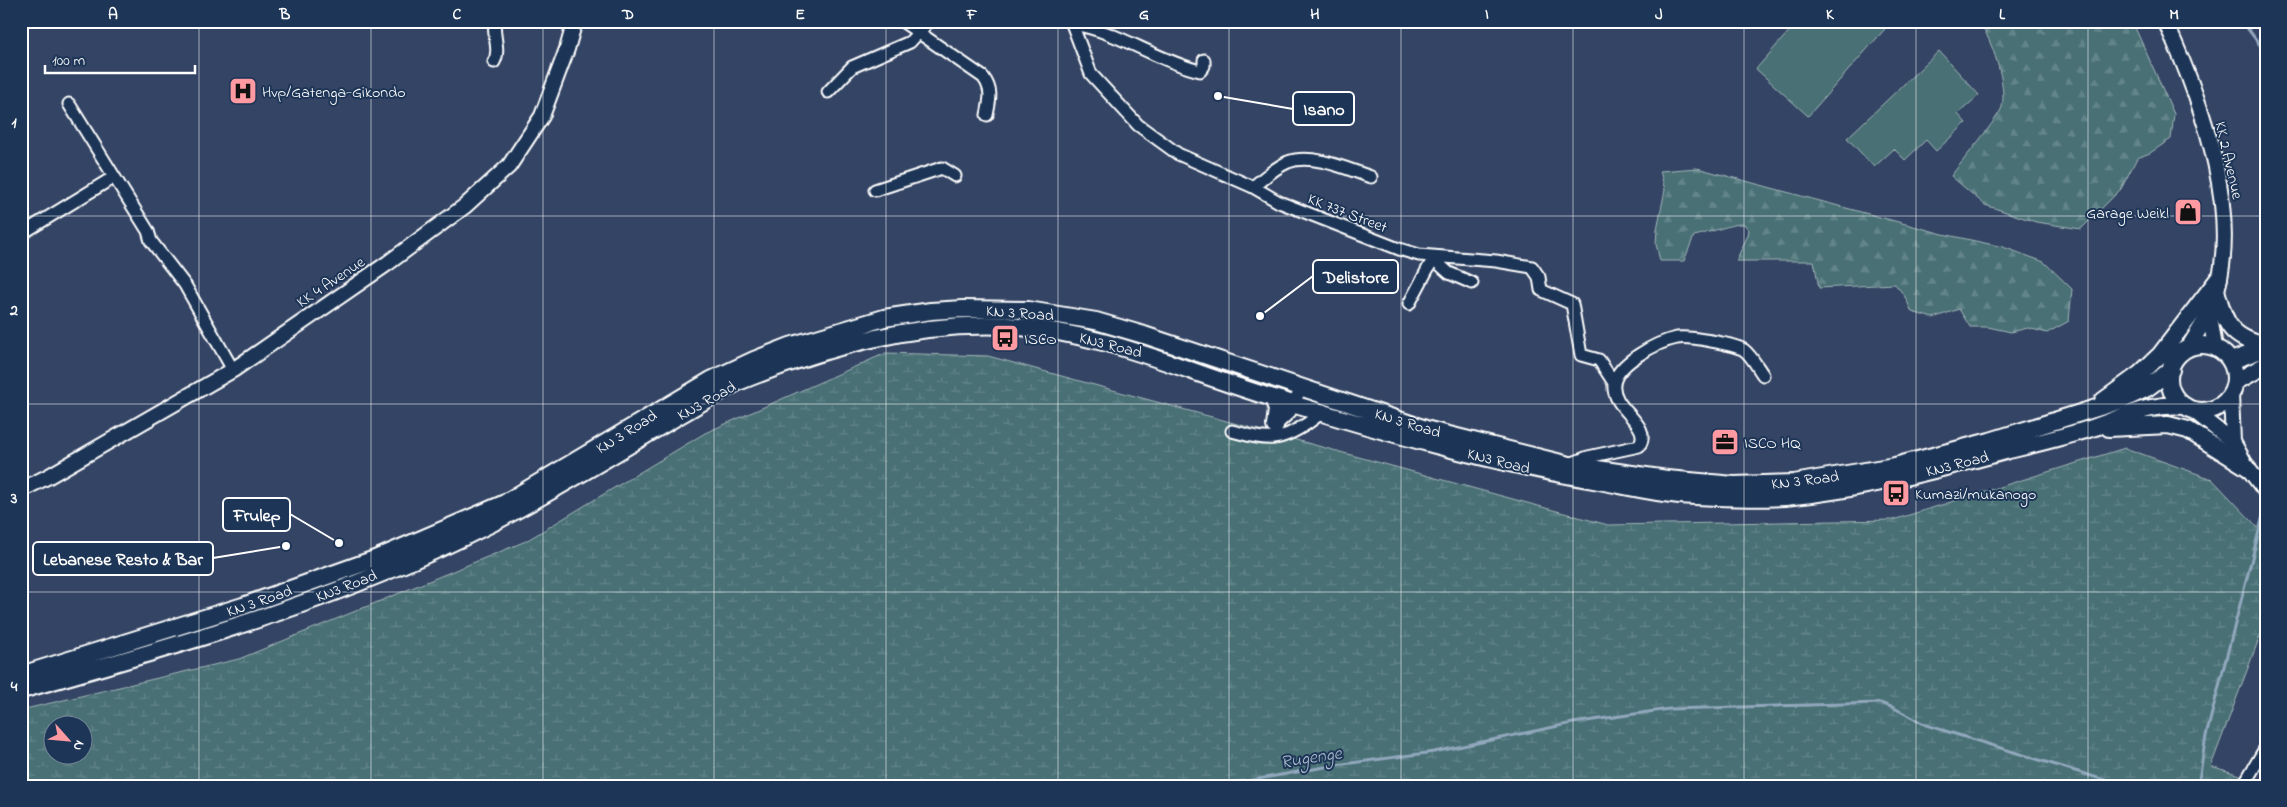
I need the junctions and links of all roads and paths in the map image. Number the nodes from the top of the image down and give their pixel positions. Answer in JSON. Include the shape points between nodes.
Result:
{"nodes":[{"id":1,"x":495,"y":21,"type":"edge"},
{"id":2,"x":575,"y":21,"type":"edge"},
{"id":3,"x":902,"y":21,"type":"edge"},
{"id":4,"x":929,"y":21,"type":"edge"},
{"id":5,"x":2165,"y":21,"type":"edge"},
{"id":6,"x":1072,"y":23,"type":"edge"},
{"id":7,"x":918,"y":34,"type":"junction"},
{"id":8,"x":1204,"y":60,"type":"dead end"},
{"id":9,"x":494,"y":62,"type":"dead end"},
{"id":10,"x":828,"y":92,"type":"dead end"},
{"id":11,"x":70,"y":104,"type":"dead end"},
{"id":12,"x":987,"y":115,"type":"dead end"},
{"id":13,"x":955,"y":176,"type":"dead end"},
{"id":14,"x":114,"y":177,"type":"junction"},
{"id":15,"x":1371,"y":177,"type":"dead end"},
{"id":16,"x":1253,"y":187,"type":"junction"},
{"id":17,"x":875,"y":190,"type":"dead end"},
{"id":18,"x":21,"y":234,"type":"edge"},
{"id":19,"x":1431,"y":257,"type":"junction"},
{"id":20,"x":1472,"y":284,"type":"dead end"},
{"id":21,"x":2217,"y":284,"type":"junction"},
{"id":22,"x":1409,"y":304,"type":"dead end"},
{"id":23,"x":2209,"y":311,"type":"junction"},
{"id":24,"x":2214,"y":347,"type":"junction"},
{"id":25,"x":2266,"y":347,"type":"edge"},
{"id":26,"x":2188,"y":348,"type":"junction"},
{"id":27,"x":2231,"y":360,"type":"junction"},
{"id":28,"x":2266,"y":365,"type":"edge"},
{"id":29,"x":233,"y":370,"type":"junction"},
{"id":30,"x":2171,"y":370,"type":"junction"},
{"id":31,"x":1763,"y":375,"type":"dead end"},
{"id":32,"x":1614,"y":383,"type":"junction"},
{"id":33,"x":1301,"y":388,"type":"junction"},
{"id":34,"x":2233,"y":388,"type":"junction"},
{"id":35,"x":1273,"y":398,"type":"junction"},
{"id":36,"x":1330,"y":398,"type":"junction"},
{"id":37,"x":1295,"y":404,"type":"junction"},
{"id":38,"x":2188,"y":408,"type":"junction"},
{"id":39,"x":2087,"y":411,"type":"junction"},
{"id":40,"x":1322,"y":413,"type":"junction"},
{"id":41,"x":1276,"y":426,"type":"junction"},
{"id":42,"x":2089,"y":429,"type":"junction"},
{"id":43,"x":1232,"y":431,"type":"dead end"},
{"id":44,"x":1262,"y":439,"type":"junction"},
{"id":45,"x":2233,"y":442,"type":"junction"},
{"id":46,"x":1569,"y":465,"type":"junction"},
{"id":47,"x":2247,"y":467,"type":"junction"},
{"id":48,"x":22,"y":486,"type":"edge"},
{"id":49,"x":2266,"y":492,"type":"edge"},
{"id":50,"x":378,"y":566,"type":"junction"},
{"id":51,"x":21,"y":675,"type":"edge"},
{"id":52,"x":21,"y":690,"type":"edge"},
{"id":53,"x":2266,"y":747,"type":"edge"},
{"id":54,"x":2243,"y":786,"type":"edge"}],
"edges":[{"from":1,"to":9,"type":"street","via":[[498,52]]},
{"from":2,"to":29,"type":"main road","name":"KK 4 Avenue","via":[[542,116],[509,166],[465,206],[388,263]]},
{"from":3,"to":7,"type":"street"},
{"from":4,"to":7,"type":"street"},
{"from":5,"to":21,"type":"main road","name":"KK 2 Avenue","via":[[2183,63],[2212,153],[2223,212],[2223,250]]},
{"from":6,"to":8,"type":"street","via":[[1123,39],[1182,67],[1200,71]]},
{"from":6,"to":16,"type":"street","name":"KK 737 Street","via":[[1090,74],[1138,126],[1178,154]]},
{"from":7,"to":10,"type":"street","via":[[910,42],[852,67]]},
{"from":7,"to":12,"type":"street","via":[[983,77],[990,86]]},
{"from":11,"to":14,"type":"street"},
{"from":13,"to":17,"type":"street","via":[[942,168]]},
{"from":14,"to":18,"type":"street"},
{"from":14,"to":29,"type":"street","via":[[151,241],[185,285]]},
{"from":15,"to":16,"type":"street","via":[[1321,160],[1289,161],[1272,170]]},
{"from":16,"to":19,"type":"street","name":"KK 737 Street","via":[[1279,202],[1344,229]]},
{"from":19,"to":20,"type":"street","via":[[1449,273]]},
{"from":19,"to":22,"type":"street"},
{"from":19,"to":32,"type":"street","name":"KK 737 Street","via":[[1488,260],[1532,267],[1539,277],[1541,290],[1572,304],[1581,355],[1601,361]]},
{"from":21,"to":23,"type":"main road","name":"KK 2 Avenue"},
{"from":21,"to":25,"type":"highway","via":[[2222,315],[2228,326],[2238,336]]},
{"from":21,"to":39,"type":"highway","via":[[2160,355],[2119,390]]},
{"from":23,"to":24,"type":"main road","name":"KK 2 Avenue"},
{"from":23,"to":26,"type":"main road","name":"KK 2 Avenue"},
{"from":24,"to":26,"type":"highway"},
{"from":24,"to":27,"type":"highway"},
{"from":25,"to":27,"type":"highway"},
{"from":26,"to":30,"type":"highway","via":[[2179,354]]},
{"from":27,"to":34,"type":"highway","via":[[2235,371]]},
{"from":28,"to":34,"type":"highway"},
{"from":29,"to":48,"type":"main road","name":"KK 4 Avenue","via":[[49,476]]},
{"from":30,"to":38,"type":"highway","via":[[2171,388],[2179,402]]},
{"from":30,"to":39,"type":"highway","name":"KN 3 Road","via":[[2136,394]]},
{"from":31,"to":32,"type":"street","via":[[1744,350],[1700,338],[1677,338],[1631,360],[1618,373]]},
{"from":32,"to":46,"type":"street","via":[[1618,403],[1640,428],[1642,442],[1634,448],[1588,457]]},
{"from":33,"to":36,"type":"highway","name":"KN 3 Road"},
{"from":33,"to":37,"type":"street"},
{"from":33,"to":50,"type":"highway","name":"KN 3 Road","via":[[1144,335],[1096,321],[1051,313],[963,309],[884,318],[790,346],[711,380],[503,504]]},
{"from":34,"to":38,"type":"highway","via":[[2224,403],[2214,409]]},
{"from":34,"to":45,"type":"main road"},
{"from":35,"to":37,"type":"highway","name":"KN3 Road"},
{"from":35,"to":41,"type":"highway","via":[[1277,409]]},
{"from":35,"to":50,"type":"highway","name":"KN3 Road","via":[[1150,354],[1035,328],[934,328],[852,342],[738,382],[493,523]]},
{"from":36,"to":40,"type":"street"},
{"from":36,"to":46,"type":"highway","name":"KN 3 Road","via":[[1429,430]]},
{"from":37,"to":40,"type":"highway","name":"KN3 Road"},
{"from":37,"to":41,"type":"street"},
{"from":38,"to":42,"type":"highway","name":"KN3 Road","via":[[2169,404],[2156,406]]},
{"from":38,"to":45,"type":"main road"},
{"from":39,"to":46,"type":"highway","name":"KN 3 Road","via":[[1895,466],[1794,483],[1724,484]]},
{"from":40,"to":42,"type":"highway","name":"KN3 Road","via":[[1560,475],[1691,496],[1766,498],[1892,479]]},
{"from":40,"to":44,"type":"street","via":[[1279,439]]},
{"from":41,"to":44,"type":"street"},
{"from":42,"to":47,"type":"highway","via":[[2168,425],[2205,439]]},
{"from":43,"to":44,"type":"street"},
{"from":45,"to":47,"type":"main road"},
{"from":47,"to":49,"type":"main road"},
{"from":50,"to":51,"type":"highway","name":"KN 3 Road"},
{"from":50,"to":52,"type":"highway","name":"KN3 Road","via":[[227,630]]},
{"from":53,"to":54,"type":"street"}]}
